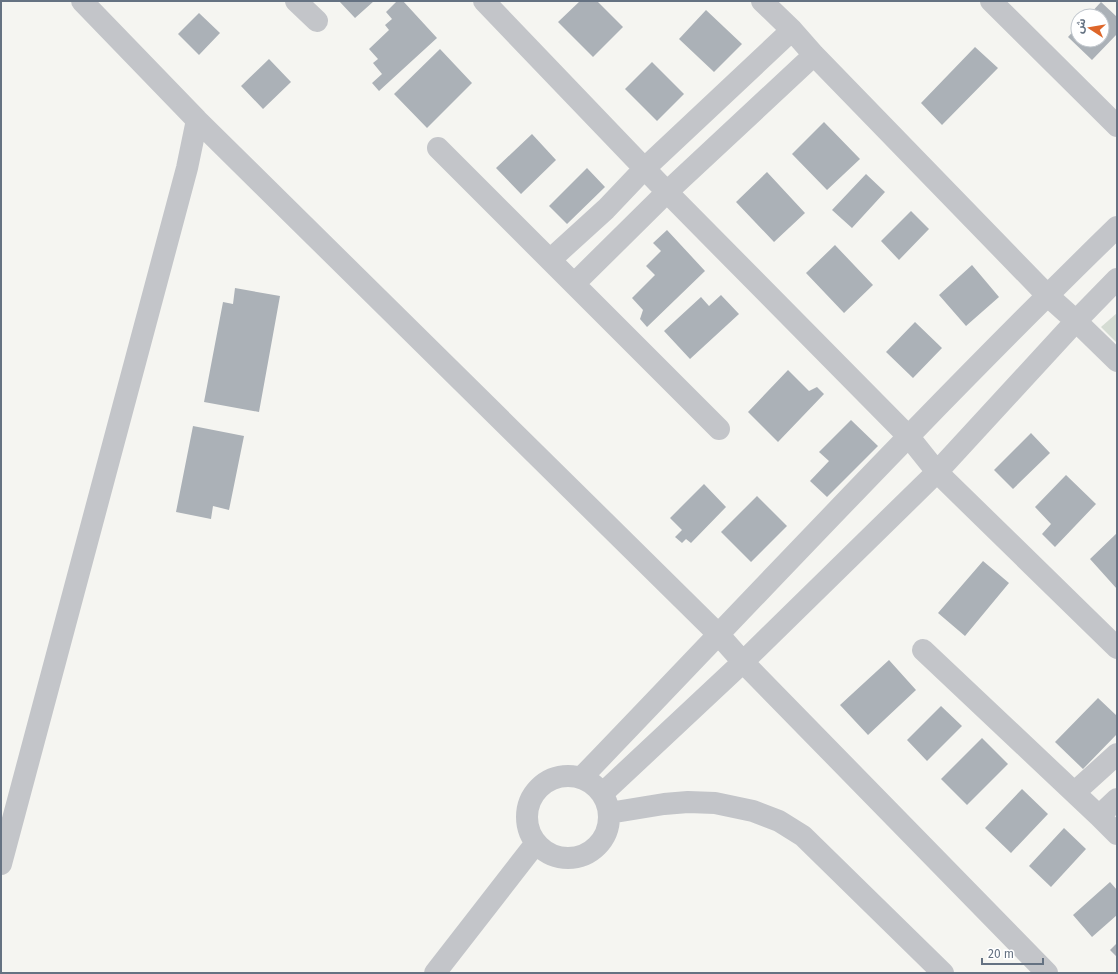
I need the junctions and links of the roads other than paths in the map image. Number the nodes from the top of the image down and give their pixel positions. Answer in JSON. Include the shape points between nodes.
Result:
{"nodes":[{"id":1,"x":82,"y":1,"type":"edge"},
{"id":2,"x":296,"y":1,"type":"edge"},
{"id":3,"x":484,"y":1,"type":"edge"},
{"id":4,"x":762,"y":1,"type":"edge"},
{"id":5,"x":991,"y":1,"type":"edge"},
{"id":6,"x":317,"y":21,"type":"dead end"},
{"id":7,"x":792,"y":30,"type":"junction"},
{"id":8,"x":814,"y":55,"type":"junction"},
{"id":9,"x":197,"y":120,"type":"junction"},
{"id":10,"x":1117,"y":126,"type":"edge"},
{"id":11,"x":438,"y":148,"type":"dead end"},
{"id":12,"x":644,"y":169,"type":"junction"},
{"id":13,"x":667,"y":192,"type":"junction"},
{"id":14,"x":1117,"y":227,"type":"edge"},
{"id":15,"x":550,"y":260,"type":"junction"},
{"id":16,"x":1117,"y":279,"type":"edge"},
{"id":17,"x":574,"y":284,"type":"junction"},
{"id":18,"x":1047,"y":295,"type":"junction"},
{"id":19,"x":1076,"y":321,"type":"junction"},
{"id":20,"x":1117,"y":362,"type":"edge"},
{"id":21,"x":719,"y":430,"type":"dead end"},
{"id":22,"x":909,"y":437,"type":"junction"},
{"id":23,"x":937,"y":472,"type":"junction"},
{"id":24,"x":719,"y":635,"type":"junction"},
{"id":25,"x":1117,"y":648,"type":"edge"},
{"id":26,"x":923,"y":650,"type":"dead end"},
{"id":27,"x":744,"y":662,"type":"junction"},
{"id":28,"x":1117,"y":754,"type":"edge"},
{"id":29,"x":582,"y":778,"type":"junction"},
{"id":30,"x":1075,"y":792,"type":"junction"},
{"id":31,"x":1117,"y":799,"type":"edge"},
{"id":32,"x":606,"y":803,"type":"junction"},
{"id":33,"x":1099,"y":816,"type":"junction"},
{"id":34,"x":1117,"y":834,"type":"edge"},
{"id":35,"x":536,"y":843,"type":"junction"},
{"id":36,"x":1,"y":864,"type":"edge"},
{"id":37,"x":435,"y":973,"type":"edge"},
{"id":38,"x":943,"y":973,"type":"edge"},
{"id":39,"x":1047,"y":973,"type":"edge"}],
"edges":[{"from":1,"to":9,"type":"street"},
{"from":2,"to":6,"type":"street"},
{"from":3,"to":12,"type":"street"},
{"from":4,"to":7,"type":"street"},
{"from":5,"to":10,"type":"street"},
{"from":7,"to":8,"type":"street"},
{"from":7,"to":12,"type":"street"},
{"from":8,"to":13,"type":"street"},
{"from":8,"to":18,"type":"street"},
{"from":9,"to":24,"type":"street"},
{"from":9,"to":36,"type":"street","via":[[185,176]]},
{"from":11,"to":15,"type":"street"},
{"from":12,"to":13,"type":"street"},
{"from":12,"to":15,"type":"street","via":[[606,209]]},
{"from":13,"to":17,"type":"street"},
{"from":13,"to":22,"type":"street"},
{"from":14,"to":18,"type":"street"},
{"from":15,"to":17,"type":"street"},
{"from":16,"to":19,"type":"street"},
{"from":17,"to":21,"type":"street"},
{"from":18,"to":19,"type":"street"},
{"from":18,"to":22,"type":"street"},
{"from":19,"to":20,"type":"street"},
{"from":19,"to":23,"type":"street"},
{"from":22,"to":23,"type":"street"},
{"from":22,"to":24,"type":"street"},
{"from":23,"to":25,"type":"street"},
{"from":23,"to":27,"type":"street"},
{"from":24,"to":27,"type":"street"},
{"from":24,"to":29,"type":"street"},
{"from":26,"to":30,"type":"street"},
{"from":27,"to":32,"type":"street"},
{"from":27,"to":39,"type":"street"},
{"from":28,"to":30,"type":"street"},
{"from":29,"to":32,"type":"street","via":[[594,784]]},
{"from":29,"to":35,"type":"street","via":[[567,775],[552,778],[540,787],[531,799],[527,814],[529,829]]},
{"from":30,"to":33,"type":"street"},
{"from":31,"to":33,"type":"street"},
{"from":32,"to":35,"type":"street","via":[[608,828],[601,842],[590,852],[576,857],[561,858],[547,853]]},
{"from":32,"to":38,"type":"street","via":[[715,803],[753,811],[779,821],[803,836]]},
{"from":33,"to":34,"type":"street"},
{"from":35,"to":37,"type":"street"}]}
